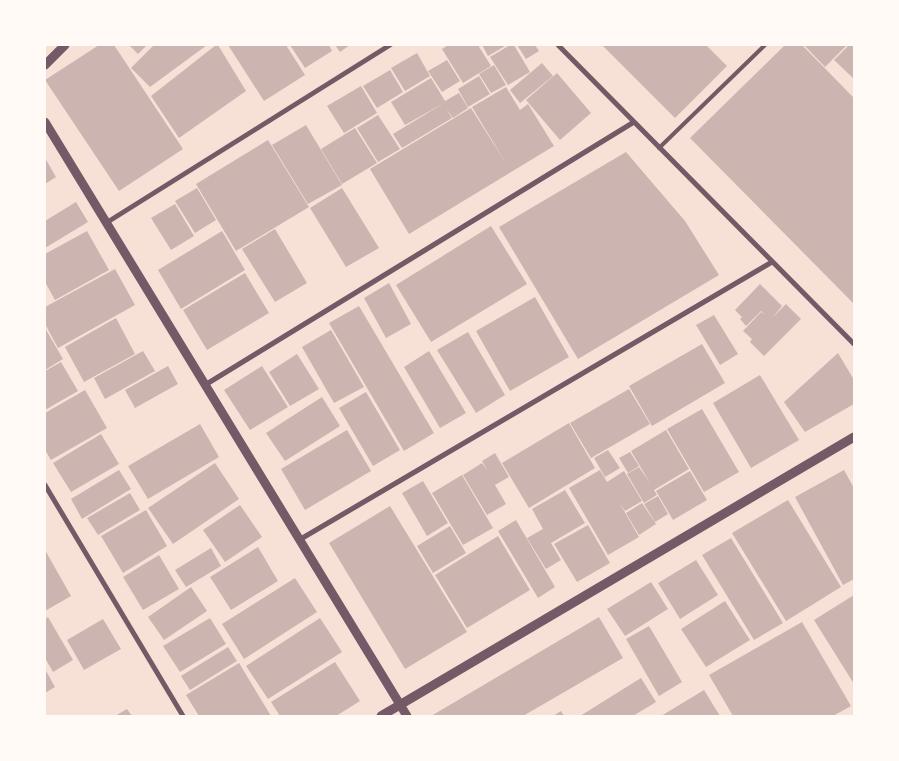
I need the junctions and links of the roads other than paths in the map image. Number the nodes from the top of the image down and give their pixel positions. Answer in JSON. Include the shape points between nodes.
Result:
{"nodes":[{"id":1,"x":65,"y":45,"type":"edge"},
{"id":2,"x":390,"y":45,"type":"edge"},
{"id":3,"x":558,"y":45,"type":"edge"},
{"id":4,"x":765,"y":45,"type":"edge"},
{"id":5,"x":45,"y":64,"type":"edge"},
{"id":6,"x":45,"y":122,"type":"edge"},
{"id":7,"x":634,"y":122,"type":"junction"},
{"id":8,"x":659,"y":148,"type":"junction"},
{"id":9,"x":106,"y":224,"type":"junction"},
{"id":10,"x":772,"y":262,"type":"junction"},
{"id":11,"x":854,"y":344,"type":"edge"},
{"id":12,"x":205,"y":385,"type":"junction"},
{"id":13,"x":854,"y":437,"type":"edge"},
{"id":14,"x":45,"y":485,"type":"edge"},
{"id":15,"x":299,"y":540,"type":"junction"},
{"id":16,"x":400,"y":705,"type":"junction"},
{"id":17,"x":183,"y":716,"type":"edge"},
{"id":18,"x":381,"y":716,"type":"edge"},
{"id":19,"x":406,"y":716,"type":"edge"}],
"edges":[{"from":1,"to":5,"type":"street"},
{"from":2,"to":9,"type":"street"},
{"from":3,"to":7,"type":"street"},
{"from":4,"to":8,"type":"lane"},
{"from":6,"to":9,"type":"street"},
{"from":7,"to":8,"type":"street"},
{"from":7,"to":12,"type":"street"},
{"from":8,"to":10,"type":"street"},
{"from":9,"to":12,"type":"street"},
{"from":10,"to":11,"type":"street"},
{"from":10,"to":15,"type":"street"},
{"from":12,"to":15,"type":"street"},
{"from":13,"to":16,"type":"street"},
{"from":14,"to":17,"type":"street"},
{"from":15,"to":16,"type":"street"},
{"from":16,"to":18,"type":"street"},
{"from":16,"to":19,"type":"street"}]}
